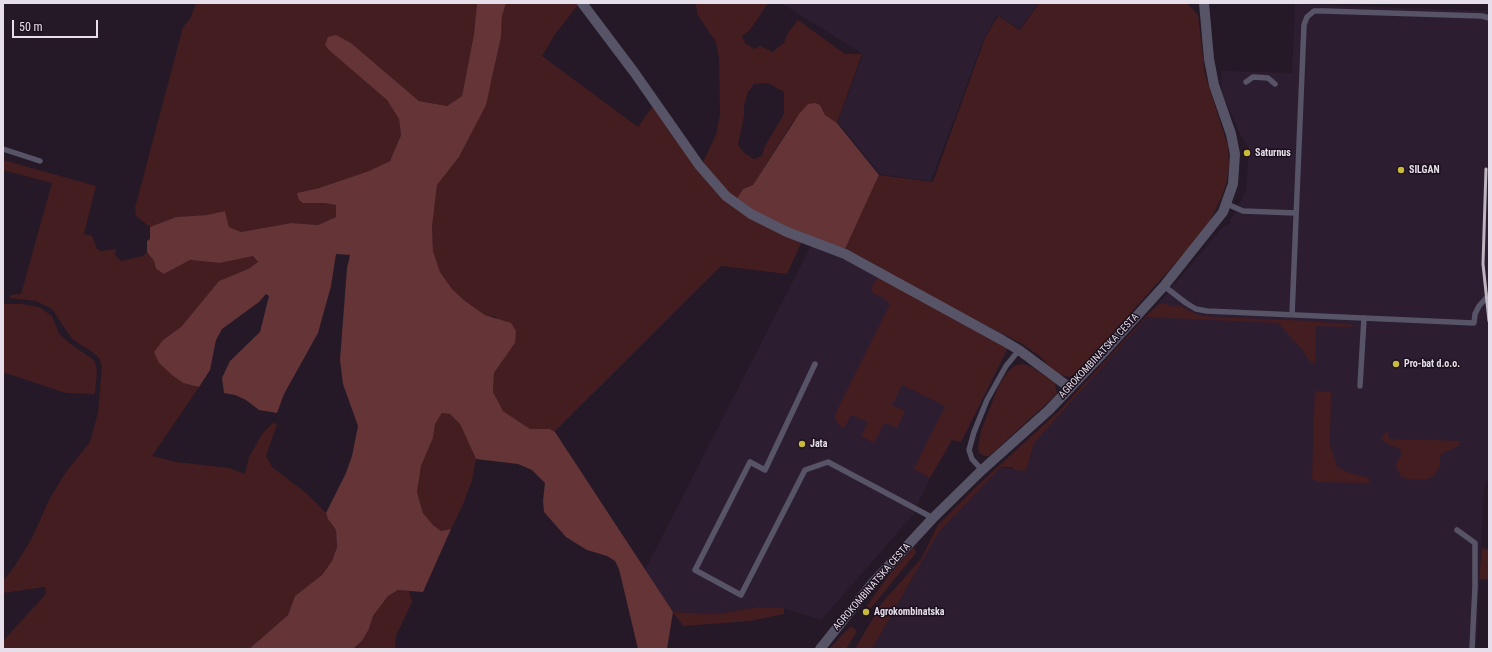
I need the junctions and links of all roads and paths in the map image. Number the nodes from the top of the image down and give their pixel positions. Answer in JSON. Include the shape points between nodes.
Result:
{"nodes":[{"id":1,"x":582,"y":3,"type":"edge"},
{"id":2,"x":1204,"y":3,"type":"edge"},
{"id":3,"x":1489,"y":18,"type":"edge"},
{"id":4,"x":1246,"y":82,"type":"dead end"},
{"id":5,"x":1275,"y":84,"type":"dead end"},
{"id":6,"x":3,"y":149,"type":"edge"},
{"id":7,"x":40,"y":161,"type":"dead end"},
{"id":8,"x":1227,"y":204,"type":"junction"},
{"id":9,"x":1296,"y":213,"type":"junction"},
{"id":10,"x":1164,"y":286,"type":"junction"},
{"id":11,"x":1489,"y":295,"type":"edge"},
{"id":12,"x":1292,"y":315,"type":"junction"},
{"id":13,"x":1364,"y":318,"type":"junction"},
{"id":14,"x":1019,"y":350,"type":"junction"},
{"id":15,"x":815,"y":364,"type":"dead end"},
{"id":16,"x":1360,"y":386,"type":"dead end"},
{"id":17,"x":1070,"y":388,"type":"junction"},
{"id":18,"x":982,"y":470,"type":"junction"},
{"id":19,"x":933,"y":518,"type":"junction"},
{"id":20,"x":1457,"y":530,"type":"dead end"},
{"id":21,"x":820,"y":649,"type":"edge"},
{"id":22,"x":1472,"y":649,"type":"edge"}],
"edges":[{"from":1,"to":14,"type":"street","via":[[699,165],[726,196],[751,214],[787,232],[845,254],[873,268]]},
{"from":2,"to":8,"type":"street","name":"AGROKOMBINATSKA CESTA","via":[[1208,59],[1235,154],[1233,184]]},
{"from":3,"to":9,"type":"lane","via":[[1324,11],[1314,11],[1307,17],[1304,24]]},
{"from":4,"to":5,"type":"lane","via":[[1253,77],[1268,78]]},
{"from":6,"to":7,"type":"lane"},
{"from":8,"to":9,"type":"lane","via":[[1243,211]]},
{"from":8,"to":10,"type":"street","name":"AGROKOMBINATSKA CESTA"},
{"from":9,"to":12,"type":"lane"},
{"from":10,"to":12,"type":"lane","via":[[1196,309]]},
{"from":10,"to":17,"type":"street","name":"AGROKOMBINATSKA CESTA"},
{"from":11,"to":13,"type":"lane","via":[[1479,306],[1474,323]]},
{"from":12,"to":13,"type":"lane"},
{"from":13,"to":16,"type":"lane"},
{"from":14,"to":17,"type":"street"},
{"from":14,"to":18,"type":"lane","via":[[1006,366],[987,400],[974,432],[969,450],[972,459]]},
{"from":15,"to":19,"type":"lane","via":[[765,470],[750,462],[695,570],[741,595],[805,470],[828,462]]},
{"from":17,"to":18,"type":"street","name":"AGROKOMBINATSKA CESTA"},
{"from":18,"to":19,"type":"street","name":"AGROKOMBINATSKA CESTA"},
{"from":19,"to":21,"type":"street","name":"AGROKOMBINATSKA CESTA","via":[[871,585]]},
{"from":20,"to":22,"type":"lane","via":[[1474,543]]}]}
